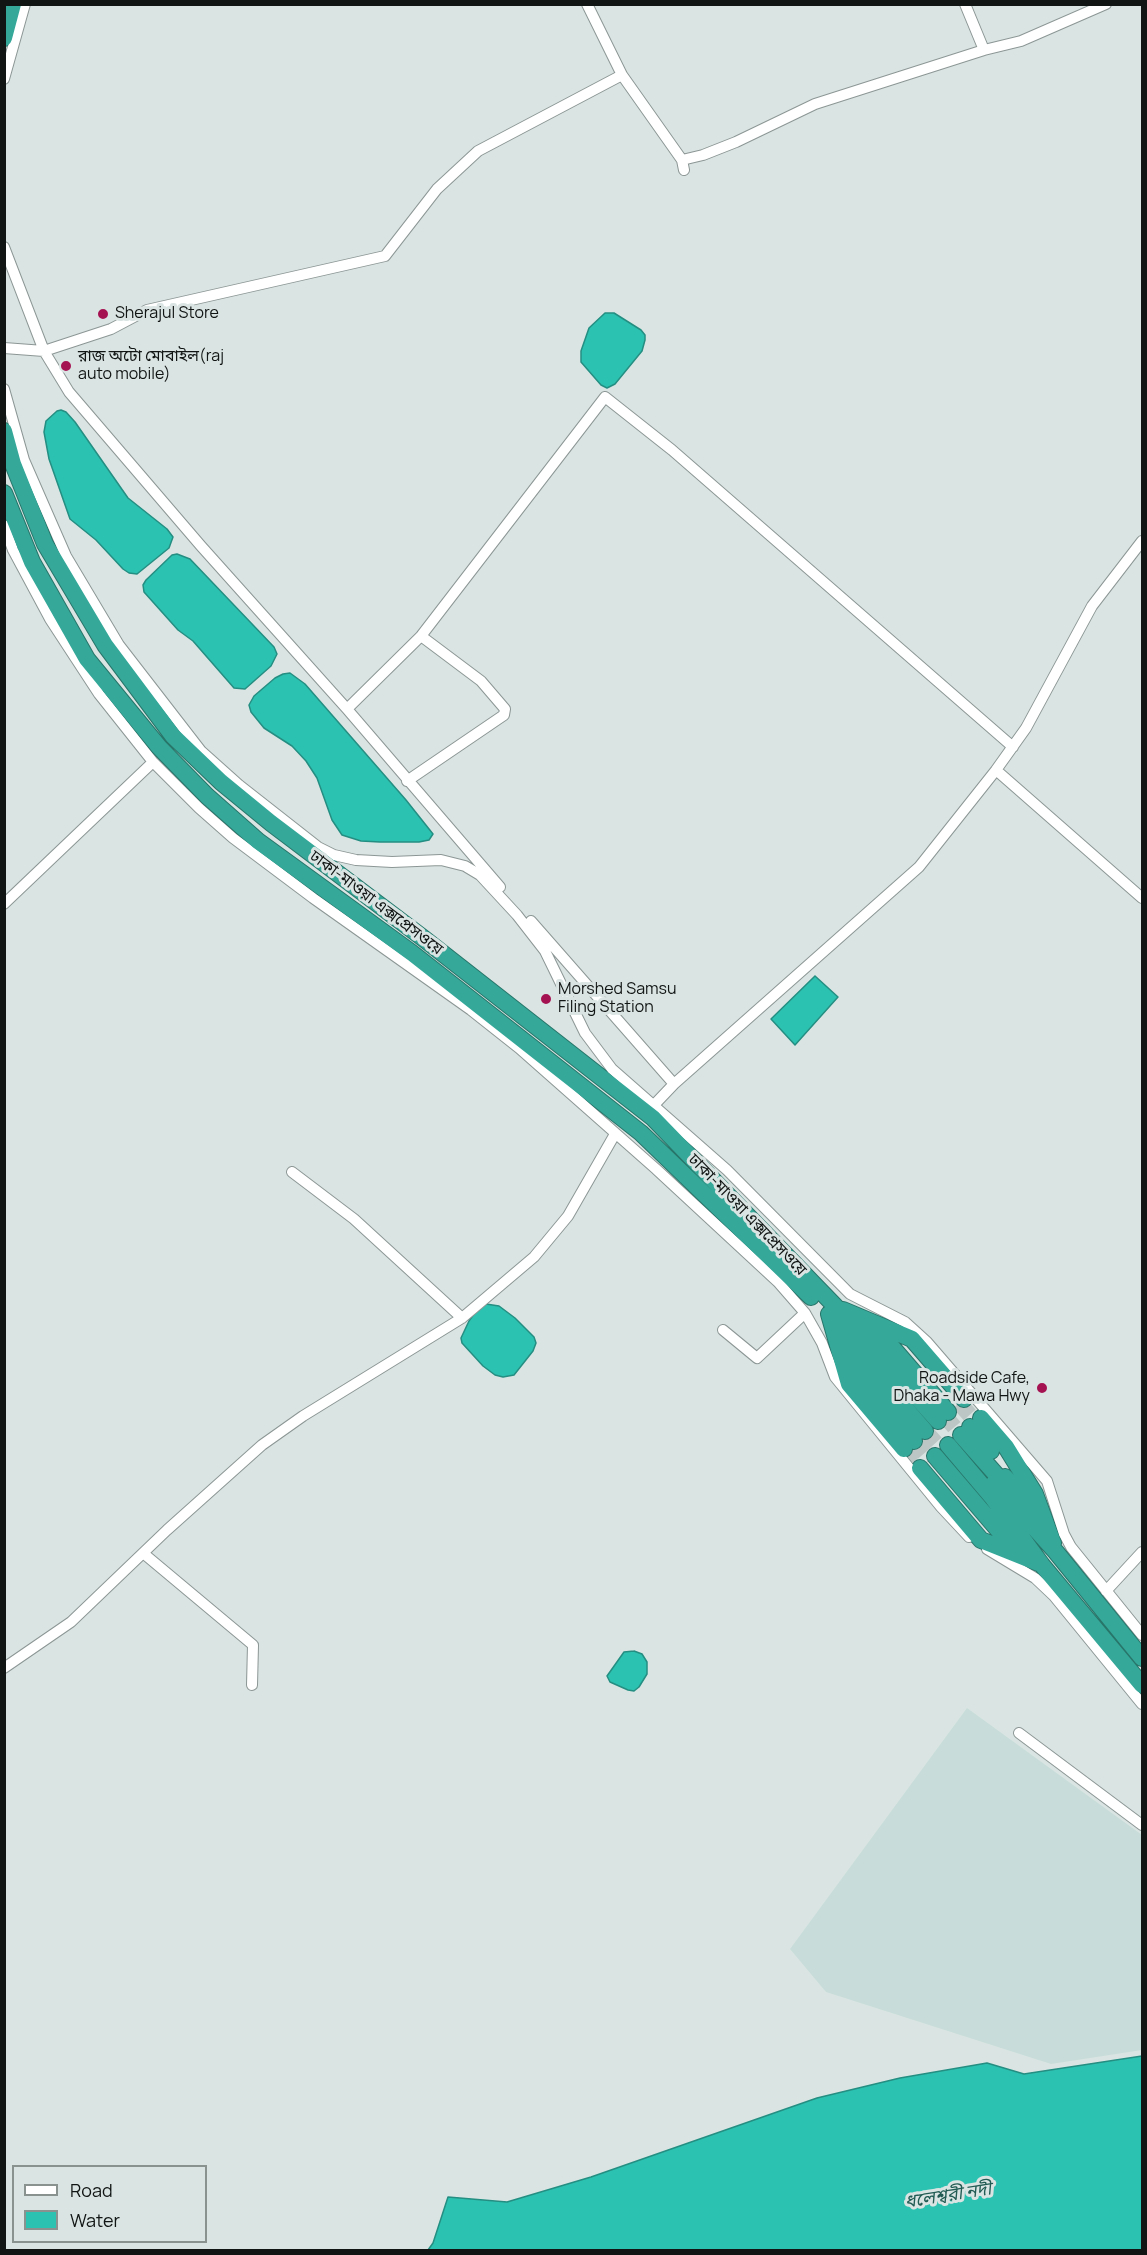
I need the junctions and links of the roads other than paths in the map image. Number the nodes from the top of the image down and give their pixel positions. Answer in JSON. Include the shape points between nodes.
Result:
{"nodes":[{"id":1,"x":14,"y":4,"type":"edge"},
{"id":2,"x":25,"y":4,"type":"edge"},
{"id":3,"x":587,"y":4,"type":"edge"},
{"id":4,"x":965,"y":4,"type":"edge"},
{"id":5,"x":1106,"y":4,"type":"edge"},
{"id":6,"x":4,"y":38,"type":"edge"},
{"id":7,"x":984,"y":50,"type":"junction"},
{"id":8,"x":622,"y":75,"type":"junction"},
{"id":9,"x":4,"y":79,"type":"edge"},
{"id":10,"x":4,"y":247,"type":"edge"},
{"id":11,"x":4,"y":348,"type":"edge"},
{"id":12,"x":44,"y":351,"type":"junction"},
{"id":13,"x":4,"y":388,"type":"edge"},
{"id":14,"x":4,"y":431,"type":"edge"},
{"id":15,"x":4,"y":493,"type":"edge"},
{"id":16,"x":4,"y":525,"type":"edge"},
{"id":17,"x":1143,"y":541,"type":"edge"},
{"id":18,"x":421,"y":636,"type":"junction"},
{"id":19,"x":347,"y":709,"type":"junction"},
{"id":20,"x":1013,"y":747,"type":"junction"},
{"id":21,"x":153,"y":762,"type":"junction"},
{"id":22,"x":996,"y":770,"type":"junction"},
{"id":23,"x":407,"y":781,"type":"junction"},
{"id":24,"x":1143,"y":898,"type":"edge"},
{"id":25,"x":4,"y":904,"type":"edge"},
{"id":26,"x":674,"y":1084,"type":"junction"},
{"id":27,"x":654,"y":1105,"type":"junction"},
{"id":28,"x":615,"y":1134,"type":"junction"},
{"id":29,"x":292,"y":1172,"type":"dead end"},
{"id":30,"x":805,"y":1313,"type":"junction"},
{"id":31,"x":462,"y":1318,"type":"junction"},
{"id":32,"x":863,"y":1318,"type":"junction"},
{"id":33,"x":834,"y":1321,"type":"junction"},
{"id":34,"x":723,"y":1330,"type":"dead end"},
{"id":35,"x":934,"y":1424,"type":"junction"},
{"id":36,"x":951,"y":1443,"type":"junction"},
{"id":37,"x":1045,"y":1524,"type":"junction"},
{"id":38,"x":1056,"y":1552,"type":"junction"},
{"id":39,"x":1143,"y":1552,"type":"edge"},
{"id":40,"x":143,"y":1553,"type":"junction"},
{"id":41,"x":1019,"y":1555,"type":"junction"},
{"id":42,"x":1106,"y":1591,"type":"junction"},
{"id":43,"x":1143,"y":1635,"type":"edge"},
{"id":44,"x":1143,"y":1658,"type":"edge"},
{"id":45,"x":4,"y":1668,"type":"edge"},
{"id":46,"x":252,"y":1685,"type":"dead end"},
{"id":47,"x":1143,"y":1685,"type":"edge"},
{"id":48,"x":1143,"y":1704,"type":"edge"},
{"id":49,"x":1019,"y":1733,"type":"dead end"},
{"id":50,"x":1143,"y":1825,"type":"edge"}],
"edges":[{"from":1,"to":6,"type":"highway"},
{"from":2,"to":9,"type":"street"},
{"from":3,"to":8,"type":"street"},
{"from":4,"to":7,"type":"street"},
{"from":5,"to":7,"type":"street","via":[[1021,41]]},
{"from":7,"to":8,"type":"street","via":[[815,104],[683,165]]},
{"from":8,"to":12,"type":"street","via":[[478,151],[437,189],[385,256],[147,310],[111,329]]},
{"from":10,"to":12,"type":"street"},
{"from":11,"to":12,"type":"street"},
{"from":12,"to":19,"type":"street","via":[[77,401]]},
{"from":13,"to":27,"type":"street","via":[[24,460],[66,556],[119,645],[201,751],[318,847],[334,855],[365,860],[441,860],[465,866],[480,875],[545,951],[599,1054],[632,1089]]},
{"from":14,"to":33,"type":"highway","name":"ঢাকা-মাওয়া এক্সপ্রেসওয়ে","via":[[45,544],[105,645],[173,736],[271,824],[653,1118]]},
{"from":15,"to":33,"type":"highway","name":"ঢাকা-মাওয়া এক্সপ্রেসওয়ে","via":[[32,562],[87,659],[159,747],[207,796],[258,841],[412,953],[641,1132]]},
{"from":16,"to":21,"type":"street","via":[[50,619],[99,694]]},
{"from":17,"to":20,"type":"street","via":[[1092,606]]},
{"from":18,"to":19,"type":"street"},
{"from":18,"to":20,"type":"street","via":[[605,397],[672,450]]},
{"from":18,"to":23,"type":"street","via":[[481,681],[506,712]]},
{"from":19,"to":23,"type":"street"},
{"from":20,"to":22,"type":"street"},
{"from":21,"to":25,"type":"street"},
{"from":21,"to":28,"type":"street","via":[[233,838],[471,1010]]},
{"from":22,"to":24,"type":"street"},
{"from":22,"to":26,"type":"street","via":[[919,867]]},
{"from":23,"to":26,"type":"street"},
{"from":26,"to":27,"type":"street"},
{"from":27,"to":42,"type":"street","via":[[728,1170],[844,1289],[905,1322],[927,1342],[1047,1481],[1071,1547]]},
{"from":28,"to":30,"type":"street","via":[[778,1282]]},
{"from":28,"to":31,"type":"street","via":[[568,1216],[534,1257]]},
{"from":29,"to":31,"type":"street","via":[[354,1219]]},
{"from":30,"to":34,"type":"street","via":[[757,1358]]},
{"from":30,"to":48,"type":"street","via":[[835,1377],[941,1507],[967,1535],[1035,1578],[1054,1596]]},
{"from":31,"to":40,"type":"street","via":[[262,1445]]},
{"from":32,"to":33,"type":"highway","name":"ঢাকা-মাওয়া এক্সপ্রেসওয়ে"},
{"from":32,"to":35,"type":"highway","name":"ঢাকা-মাওয়া এক্সপ্রেসওয়ে"},
{"from":32,"to":35,"type":"highway","name":"ঢাকা-মাওয়া এক্সপ্রেসওয়ে","via":[[893,1331]]},
{"from":33,"to":35,"type":"highway","name":"ঢাকা-মাওয়া এক্সপ্রেসওয়ে"},
{"from":33,"to":35,"type":"highway","name":"ঢাকা-মাওয়া এক্সপ্রেসওয়ে"},
{"from":33,"to":35,"type":"highway","name":"ঢাকা-মাওয়া এক্সপ্রেসওয়ে","via":[[843,1362]]},
{"from":36,"to":37,"type":"highway"},
{"from":36,"to":37,"type":"highway"},
{"from":36,"to":37,"type":"highway","via":[[1006,1448],[1035,1494]]},
{"from":36,"to":38,"type":"highway"},
{"from":36,"to":41,"type":"highway"},
{"from":36,"to":41,"type":"highway"},
{"from":36,"to":41,"type":"highway","via":[[992,1497]]},
{"from":37,"to":38,"type":"highway"},
{"from":38,"to":44,"type":"highway"},
{"from":39,"to":42,"type":"street"},
{"from":40,"to":45,"type":"street","via":[[71,1622]]},
{"from":40,"to":46,"type":"street","via":[[253,1645]]},
{"from":41,"to":47,"type":"highway"},
{"from":42,"to":43,"type":"street"},
{"from":49,"to":50,"type":"street"}]}
